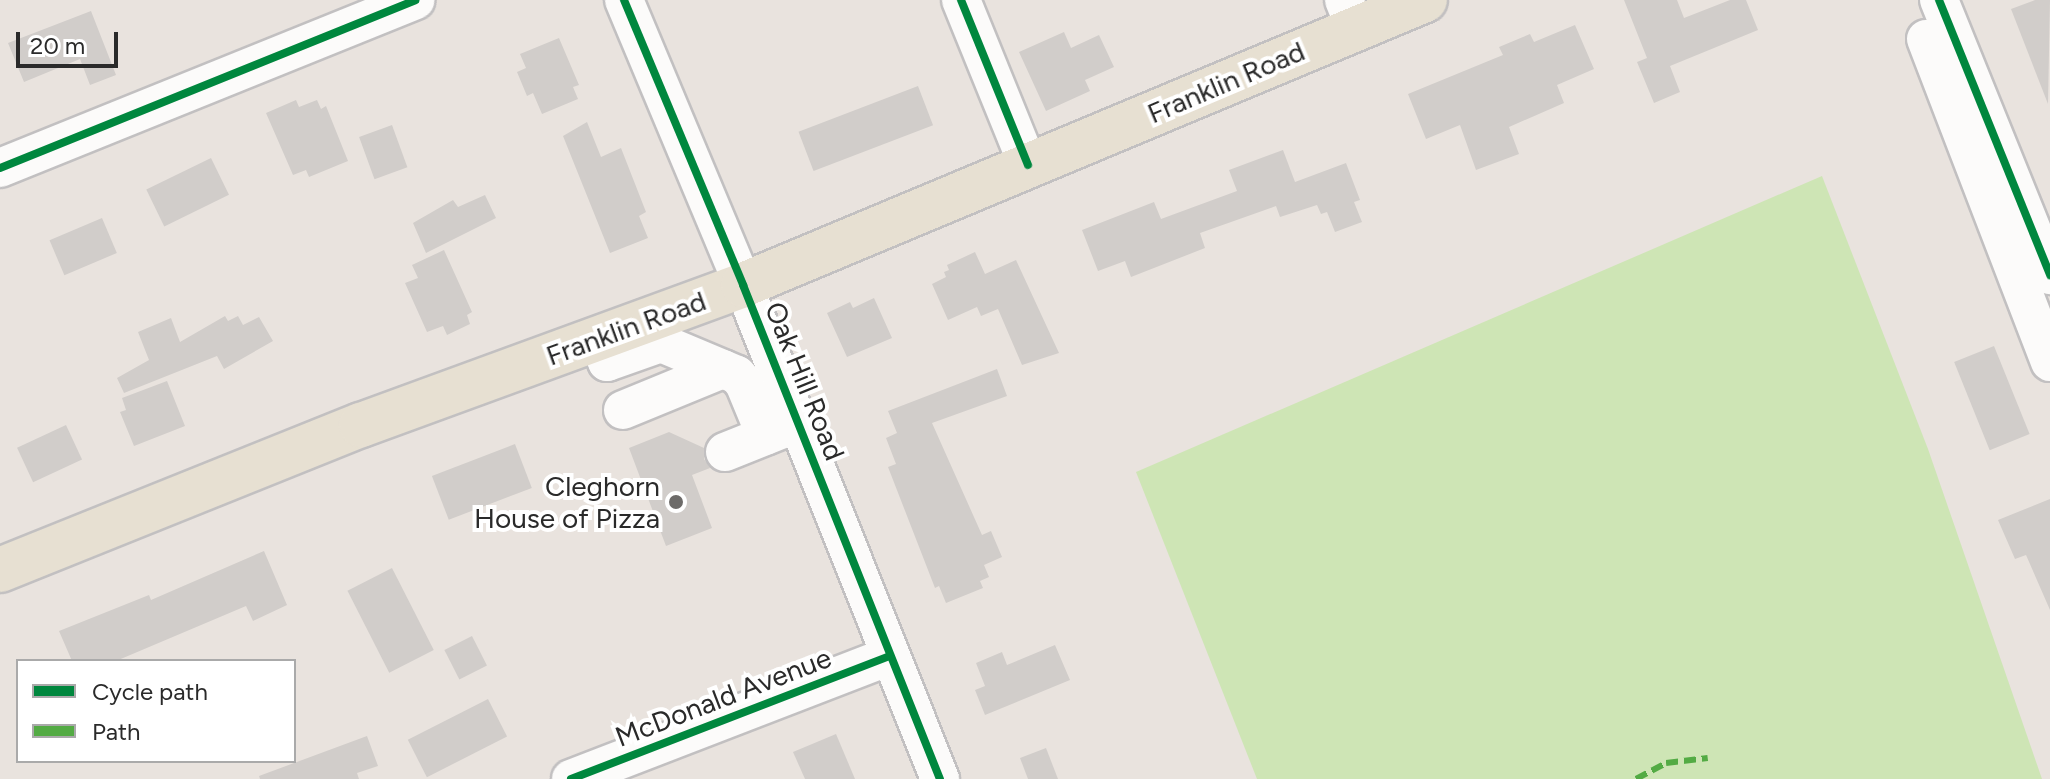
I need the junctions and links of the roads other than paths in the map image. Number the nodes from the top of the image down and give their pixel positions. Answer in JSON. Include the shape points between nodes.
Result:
{"nodes":[{"id":1,"x":415,"y":0,"type":"edge"},
{"id":2,"x":624,"y":0,"type":"edge"},
{"id":3,"x":961,"y":0,"type":"edge"},
{"id":4,"x":1425,"y":0,"type":"edge"},
{"id":5,"x":1939,"y":0,"type":"edge"},
{"id":6,"x":1350,"y":14,"type":"edge"},
{"id":7,"x":1926,"y":39,"type":"dead end"},
{"id":8,"x":1028,"y":165,"type":"junction"},
{"id":9,"x":0,"y":168,"type":"edge"},
{"id":10,"x":2050,"y":275,"type":"edge"},
{"id":11,"x":743,"y":285,"type":"junction"},
{"id":12,"x":656,"y":331,"type":"junction"},
{"id":13,"x":2050,"y":362,"type":"edge"},
{"id":14,"x":748,"y":374,"type":"junction"},
{"id":15,"x":623,"y":410,"type":"dead end"},
{"id":16,"x":782,"y":430,"type":"junction"},
{"id":17,"x":725,"y":452,"type":"dead end"},
{"id":18,"x":0,"y":570,"type":"edge"},
{"id":19,"x":890,"y":656,"type":"junction"},
{"id":20,"x":571,"y":779,"type":"edge"},
{"id":21,"x":940,"y":779,"type":"edge"}],
"edges":[{"from":1,"to":9,"type":"street"},
{"from":2,"to":11,"type":"street","name":"Oak Hill Road"},
{"from":3,"to":8,"type":"street"},
{"from":4,"to":6,"type":"main road","name":"Franklin Road"},
{"from":5,"to":10,"type":"street"},
{"from":6,"to":8,"type":"main road","name":"Franklin Road"},
{"from":7,"to":13,"type":"street"},
{"from":8,"to":11,"type":"main road","name":"Franklin Road"},
{"from":11,"to":12,"type":"main road","name":"Franklin Road"},
{"from":11,"to":14,"type":"street","name":"Oak Hill Road"},
{"from":12,"to":14,"type":"street"},
{"from":12,"to":18,"type":"main road","name":"Franklin Road","via":[[597,338],[361,425]]},
{"from":14,"to":15,"type":"street"},
{"from":14,"to":16,"type":"street","name":"Oak Hill Road"},
{"from":16,"to":17,"type":"street"},
{"from":16,"to":19,"type":"street","name":"Oak Hill Road"},
{"from":19,"to":20,"type":"street","name":"McDonald Avenue"},
{"from":19,"to":21,"type":"street","name":"Oak Hill Road"}]}
